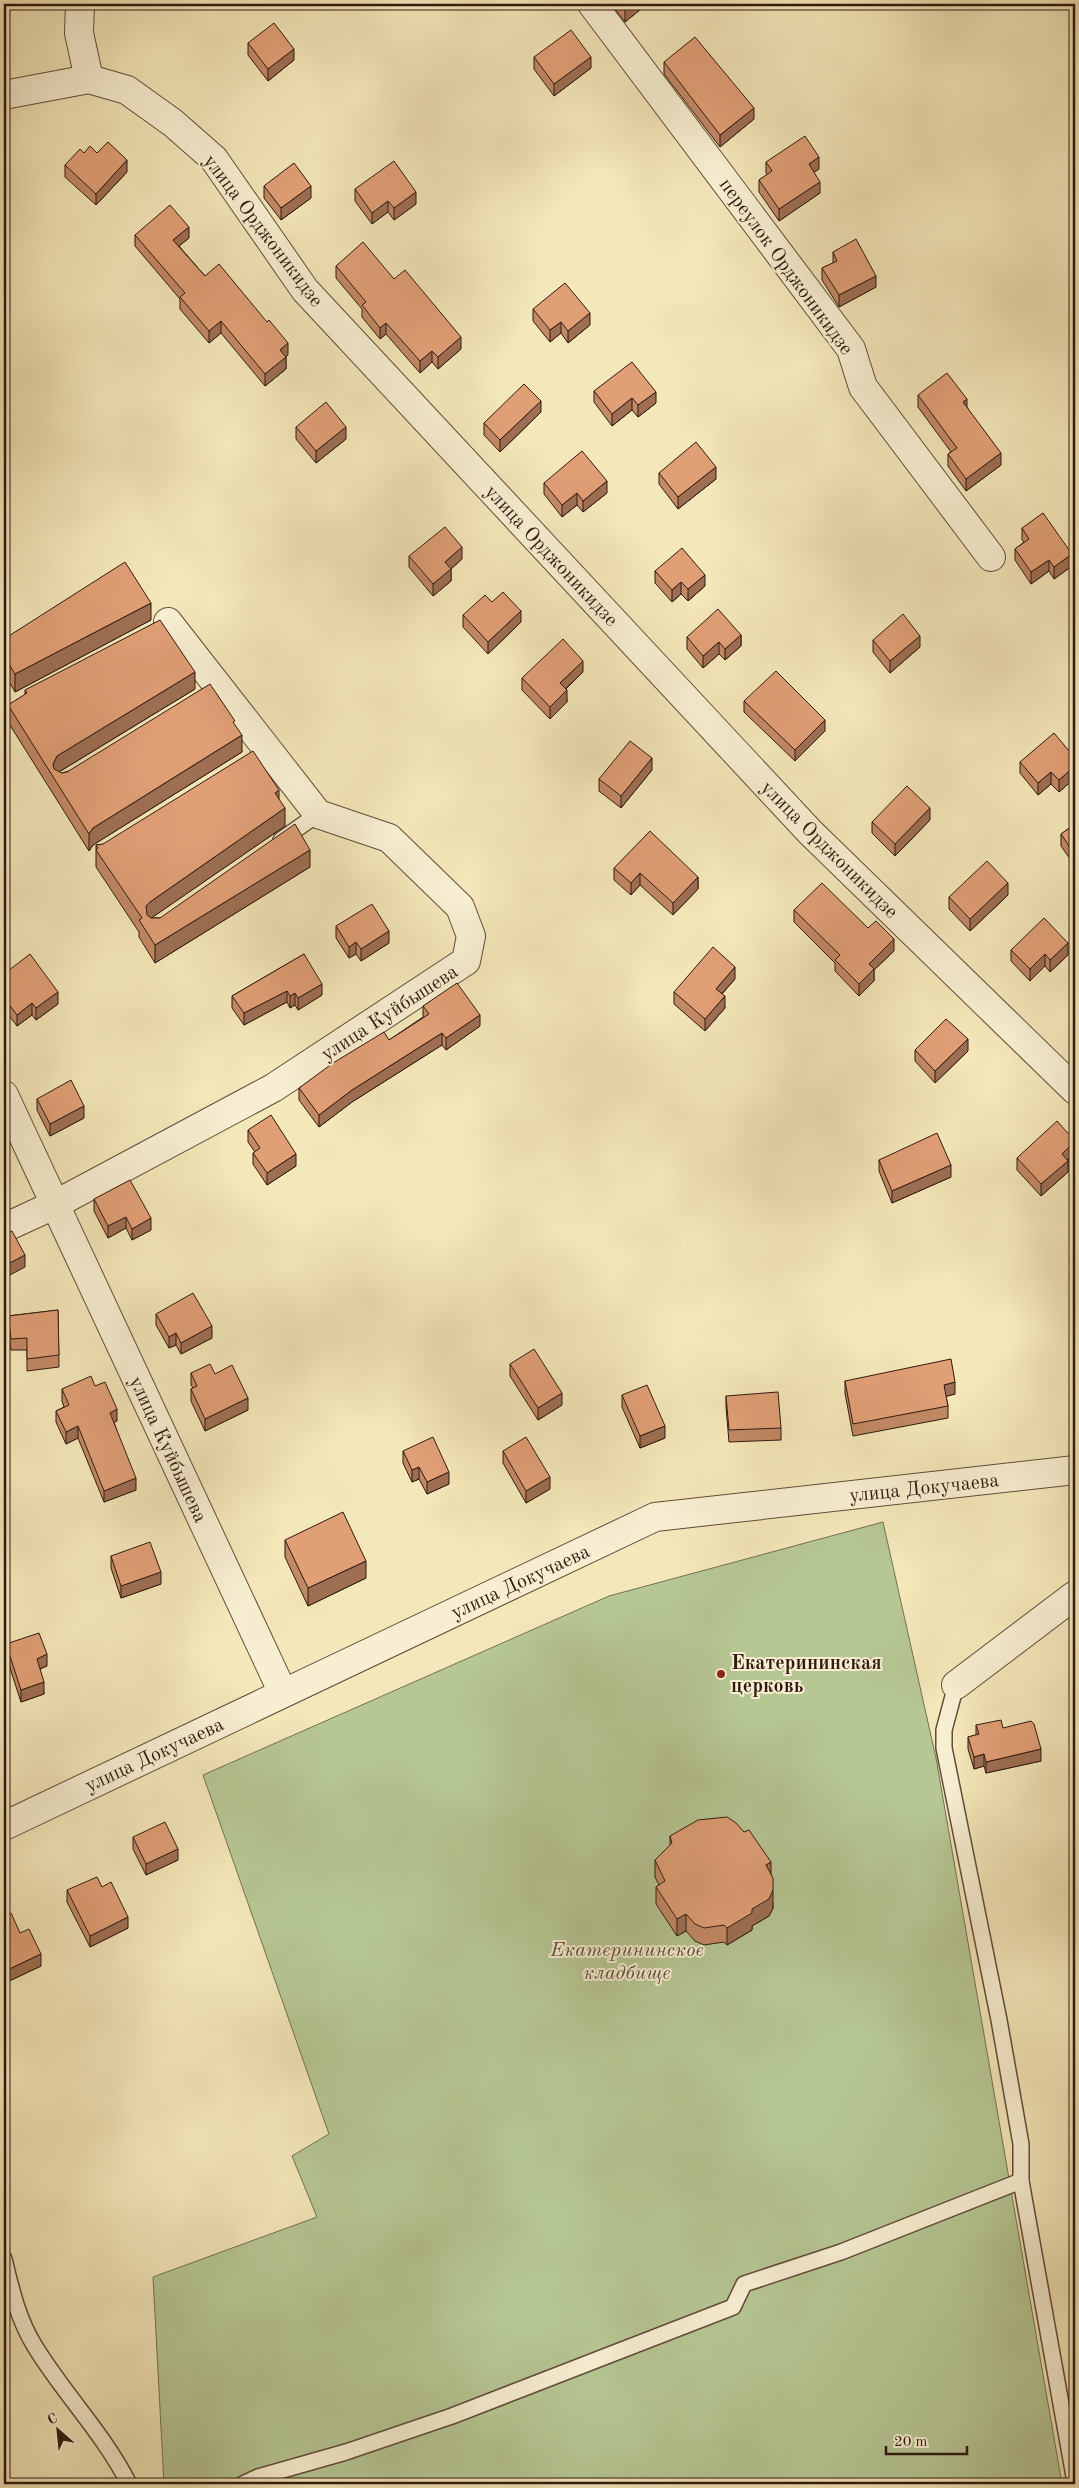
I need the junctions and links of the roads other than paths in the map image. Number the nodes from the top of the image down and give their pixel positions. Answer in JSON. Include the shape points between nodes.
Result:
{"nodes":[{"id":1,"x":80,"y":4,"type":"edge"},
{"id":2,"x":592,"y":4,"type":"edge"},
{"id":3,"x":89,"y":79,"type":"junction"},
{"id":4,"x":4,"y":96,"type":"edge"},
{"id":5,"x":991,"y":557,"type":"dead end"},
{"id":6,"x":160,"y":626,"type":"edge"},
{"id":7,"x":318,"y":814,"type":"junction"},
{"id":8,"x":270,"y":848,"type":"edge"},
{"id":9,"x":1075,"y":1090,"type":"edge"},
{"id":10,"x":4,"y":1095,"type":"edge"},
{"id":11,"x":54,"y":1205,"type":"junction"},
{"id":12,"x":4,"y":1228,"type":"edge"},
{"id":13,"x":1075,"y":1470,"type":"edge"},
{"id":14,"x":1075,"y":1595,"type":"edge"},
{"id":15,"x":956,"y":1685,"type":"joint"},
{"id":16,"x":283,"y":1693,"type":"junction"},
{"id":17,"x":4,"y":1826,"type":"edge"},
{"id":18,"x":1021,"y":2181,"type":"junction"},
{"id":19,"x":4,"y":2259,"type":"edge"},
{"id":20,"x":1075,"y":2482,"type":"edge"},
{"id":21,"x":129,"y":2484,"type":"edge"},
{"id":22,"x":243,"y":2484,"type":"edge"}],
"edges":[{"from":1,"to":3,"type":"street","via":[[79,33]]},
{"from":2,"to":5,"type":"street","name":"переулок Орджоникидзе","via":[[851,348],[863,387]]},
{"from":3,"to":4,"type":"street"},
{"from":3,"to":9,"type":"street","name":"улица Орджоникидзе","via":[[127,90],[214,159],[306,290],[810,832]]},
{"from":6,"to":7,"type":"street","via":[[259,754]]},
{"from":7,"to":8,"type":"lane"},
{"from":7,"to":11,"type":"street","name":"улица Куйбышева","via":[[389,838],[460,907],[472,936],[466,961],[273,1088]]},
{"from":10,"to":11,"type":"street","name":"улица Куйбышева"},
{"from":11,"to":12,"type":"street","name":"улица Куйбышева"},
{"from":11,"to":16,"type":"street","name":"улица Куйбышева"},
{"from":13,"to":16,"type":"street","name":"улица Докучаева","via":[[655,1517]]},
{"from":14,"to":15,"type":"street"},
{"from":15,"to":18,"type":"lane","via":[[944,1730],[944,1748],[999,2020],[1021,2144]]},
{"from":16,"to":17,"type":"street","name":"улица Докучаева"},
{"from":18,"to":20,"type":"lane"},
{"from":18,"to":22,"type":"lane","via":[[841,2252],[744,2284],[733,2307],[452,2416],[346,2452],[258,2476]]},
{"from":19,"to":21,"type":"lane","via":[[12,2296],[34,2344]]}]}
